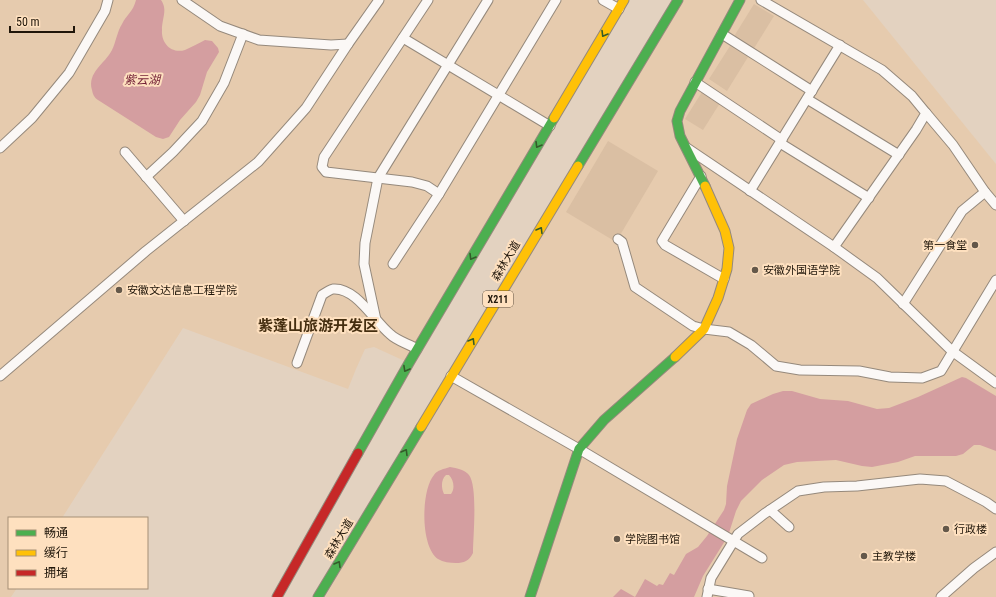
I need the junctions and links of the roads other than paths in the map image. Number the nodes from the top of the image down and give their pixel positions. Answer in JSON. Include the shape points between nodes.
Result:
{"nodes":[{"id":1,"x":108,"y":0,"type":"edge"},
{"id":2,"x":182,"y":0,"type":"edge"},
{"id":3,"x":379,"y":0,"type":"edge"},
{"id":4,"x":428,"y":0,"type":"edge"},
{"id":5,"x":488,"y":0,"type":"edge"},
{"id":6,"x":556,"y":0,"type":"edge"},
{"id":7,"x":603,"y":0,"type":"edge"},
{"id":8,"x":624,"y":0,"type":"edge"},
{"id":9,"x":678,"y":0,"type":"edge"},
{"id":10,"x":740,"y":0,"type":"edge"},
{"id":11,"x":761,"y":0,"type":"edge"},
{"id":12,"x":619,"y":9,"type":"junction"},
{"id":13,"x":243,"y":34,"type":"junction"},
{"id":14,"x":722,"y":34,"type":"junction"},
{"id":15,"x":403,"y":38,"type":"junction"},
{"id":16,"x":348,"y":44,"type":"junction"},
{"id":17,"x":840,"y":45,"type":"junction"},
{"id":18,"x":449,"y":64,"type":"junction"},
{"id":19,"x":695,"y":82,"type":"junction"},
{"id":20,"x":812,"y":91,"type":"junction"},
{"id":21,"x":499,"y":95,"type":"junction"},
{"id":22,"x":807,"y":99,"type":"junction"},
{"id":23,"x":926,"y":113,"type":"junction"},
{"id":24,"x":550,"y":126,"type":"junction"},
{"id":25,"x":781,"y":141,"type":"junction"},
{"id":26,"x":0,"y":148,"type":"edge"},
{"id":27,"x":686,"y":148,"type":"junction"},
{"id":28,"x":126,"y":152,"type":"dead end"},
{"id":29,"x":899,"y":155,"type":"junction"},
{"id":30,"x":701,"y":176,"type":"junction"},
{"id":31,"x":146,"y":177,"type":"junction"},
{"id":32,"x":378,"y":178,"type":"junction"},
{"id":33,"x":750,"y":190,"type":"junction"},
{"id":34,"x":985,"y":192,"type":"junction"},
{"id":35,"x":439,"y":194,"type":"junction"},
{"id":36,"x":869,"y":198,"type":"junction"},
{"id":37,"x":996,"y":205,"type":"edge"},
{"id":38,"x":184,"y":221,"type":"junction"},
{"id":39,"x":618,"y":239,"type":"dead end"},
{"id":40,"x":834,"y":247,"type":"junction"},
{"id":41,"x":394,"y":264,"type":"dead end"},
{"id":42,"x":724,"y":279,"type":"junction"},
{"id":43,"x":996,"y":280,"type":"edge"},
{"id":44,"x":902,"y":304,"type":"junction"},
{"id":45,"x":376,"y":320,"type":"junction"},
{"id":46,"x":704,"y":329,"type":"junction"},
{"id":47,"x":418,"y":349,"type":"junction"},
{"id":48,"x":952,"y":351,"type":"junction"},
{"id":49,"x":297,"y":363,"type":"dead end"},
{"id":50,"x":0,"y":376,"type":"edge"},
{"id":51,"x":451,"y":376,"type":"junction"},
{"id":52,"x":996,"y":383,"type":"edge"},
{"id":53,"x":579,"y":449,"type":"junction"},
{"id":54,"x":996,"y":509,"type":"edge"},
{"id":55,"x":770,"y":510,"type":"junction"},
{"id":56,"x":789,"y":527,"type":"dead end"},
{"id":57,"x":731,"y":541,"type":"junction"},
{"id":58,"x":996,"y":552,"type":"edge"},
{"id":59,"x":762,"y":558,"type":"dead end"},
{"id":60,"x":708,"y":593,"type":"edge"},
{"id":61,"x":749,"y":596,"type":"edge"},
{"id":62,"x":277,"y":597,"type":"edge"},
{"id":63,"x":318,"y":597,"type":"edge"},
{"id":64,"x":530,"y":597,"type":"edge"},
{"id":65,"x":941,"y":597,"type":"edge"}],
"edges":[{"from":1,"to":26,"type":"street","via":[[105,11],[69,73],[32,118]]},
{"from":2,"to":13,"type":"street","via":[[220,26]]},
{"from":3,"to":16,"type":"street"},
{"from":4,"to":15,"type":"street"},
{"from":5,"to":18,"type":"street"},
{"from":6,"to":21,"type":"street"},
{"from":7,"to":12,"type":"street"},
{"from":8,"to":12,"type":"main road"},
{"from":51,"to":9,"type":"main road","name":"森林大道","number":"X211","one_way":true},
{"from":10,"to":14,"type":"main road"},
{"from":11,"to":17,"type":"street"},
{"from":12,"to":24,"type":"main road","one_way":true},
{"from":13,"to":16,"type":"street","via":[[259,40]]},
{"from":13,"to":31,"type":"street","via":[[224,83],[202,121]]},
{"from":14,"to":19,"type":"main road"},
{"from":14,"to":20,"type":"street"},
{"from":15,"to":18,"type":"street"},
{"from":15,"to":32,"type":"street","via":[[324,157],[322,167],[326,172]]},
{"from":16,"to":38,"type":"street","via":[[306,108],[258,162]]},
{"from":17,"to":20,"type":"street"},
{"from":17,"to":23,"type":"street","via":[[882,70],[912,96]]},
{"from":18,"to":21,"type":"street"},
{"from":18,"to":32,"type":"street"},
{"from":19,"to":25,"type":"street"},
{"from":19,"to":27,"type":"main road","via":[[677,121]]},
{"from":20,"to":22,"type":"street"},
{"from":21,"to":24,"type":"street"},
{"from":21,"to":35,"type":"street"},
{"from":22,"to":25,"type":"street"},
{"from":22,"to":29,"type":"street"},
{"from":23,"to":29,"type":"street"},
{"from":23,"to":34,"type":"street","via":[[953,145]]},
{"from":24,"to":47,"type":"main road","one_way":true},
{"from":25,"to":33,"type":"street"},
{"from":25,"to":36,"type":"street"},
{"from":27,"to":30,"type":"main road"},
{"from":27,"to":33,"type":"street"},
{"from":28,"to":31,"type":"street"},
{"from":29,"to":36,"type":"street"},
{"from":30,"to":42,"type":"main road","via":[[725,231],[729,248]]},
{"from":30,"to":42,"type":"street","via":[[662,241]]},
{"from":31,"to":38,"type":"street"},
{"from":32,"to":35,"type":"street","via":[[412,182],[427,186]]},
{"from":32,"to":45,"type":"street","via":[[365,243],[364,264]]},
{"from":33,"to":40,"type":"street"},
{"from":34,"to":37,"type":"street"},
{"from":34,"to":44,"type":"street","via":[[962,211]]},
{"from":35,"to":41,"type":"street"},
{"from":36,"to":40,"type":"street"},
{"from":38,"to":50,"type":"street"},
{"from":39,"to":46,"type":"street","via":[[622,242],[635,287],[694,326]]},
{"from":40,"to":44,"type":"street","via":[[877,278]]},
{"from":42,"to":46,"type":"main road"},
{"from":43,"to":48,"type":"street"},
{"from":44,"to":48,"type":"street"},
{"from":45,"to":47,"type":"street","via":[[391,336]]},
{"from":45,"to":49,"type":"street","via":[[358,299],[342,290],[331,289],[322,295]]},
{"from":46,"to":48,"type":"street","via":[[729,332],[751,345],[776,366],[800,370],[859,371],[890,377],[922,378],[941,370]]},
{"from":46,"to":53,"type":"main road","via":[[604,420]]},
{"from":47,"to":62,"type":"main road","one_way":true},
{"from":48,"to":52,"type":"street"},
{"from":51,"to":53,"type":"street"},
{"from":63,"to":51,"type":"main road","name":"森林大道","number":"X211","one_way":true},
{"from":53,"to":57,"type":"street"},
{"from":53,"to":64,"type":"main road"},
{"from":54,"to":55,"type":"street","via":[[946,480],[920,479],[798,491]]},
{"from":55,"to":56,"type":"street"},
{"from":55,"to":57,"type":"street"},
{"from":57,"to":59,"type":"street"},
{"from":57,"to":60,"type":"street","via":[[711,578]]},
{"from":58,"to":65,"type":"street"},
{"from":60,"to":61,"type":"street"}]}
